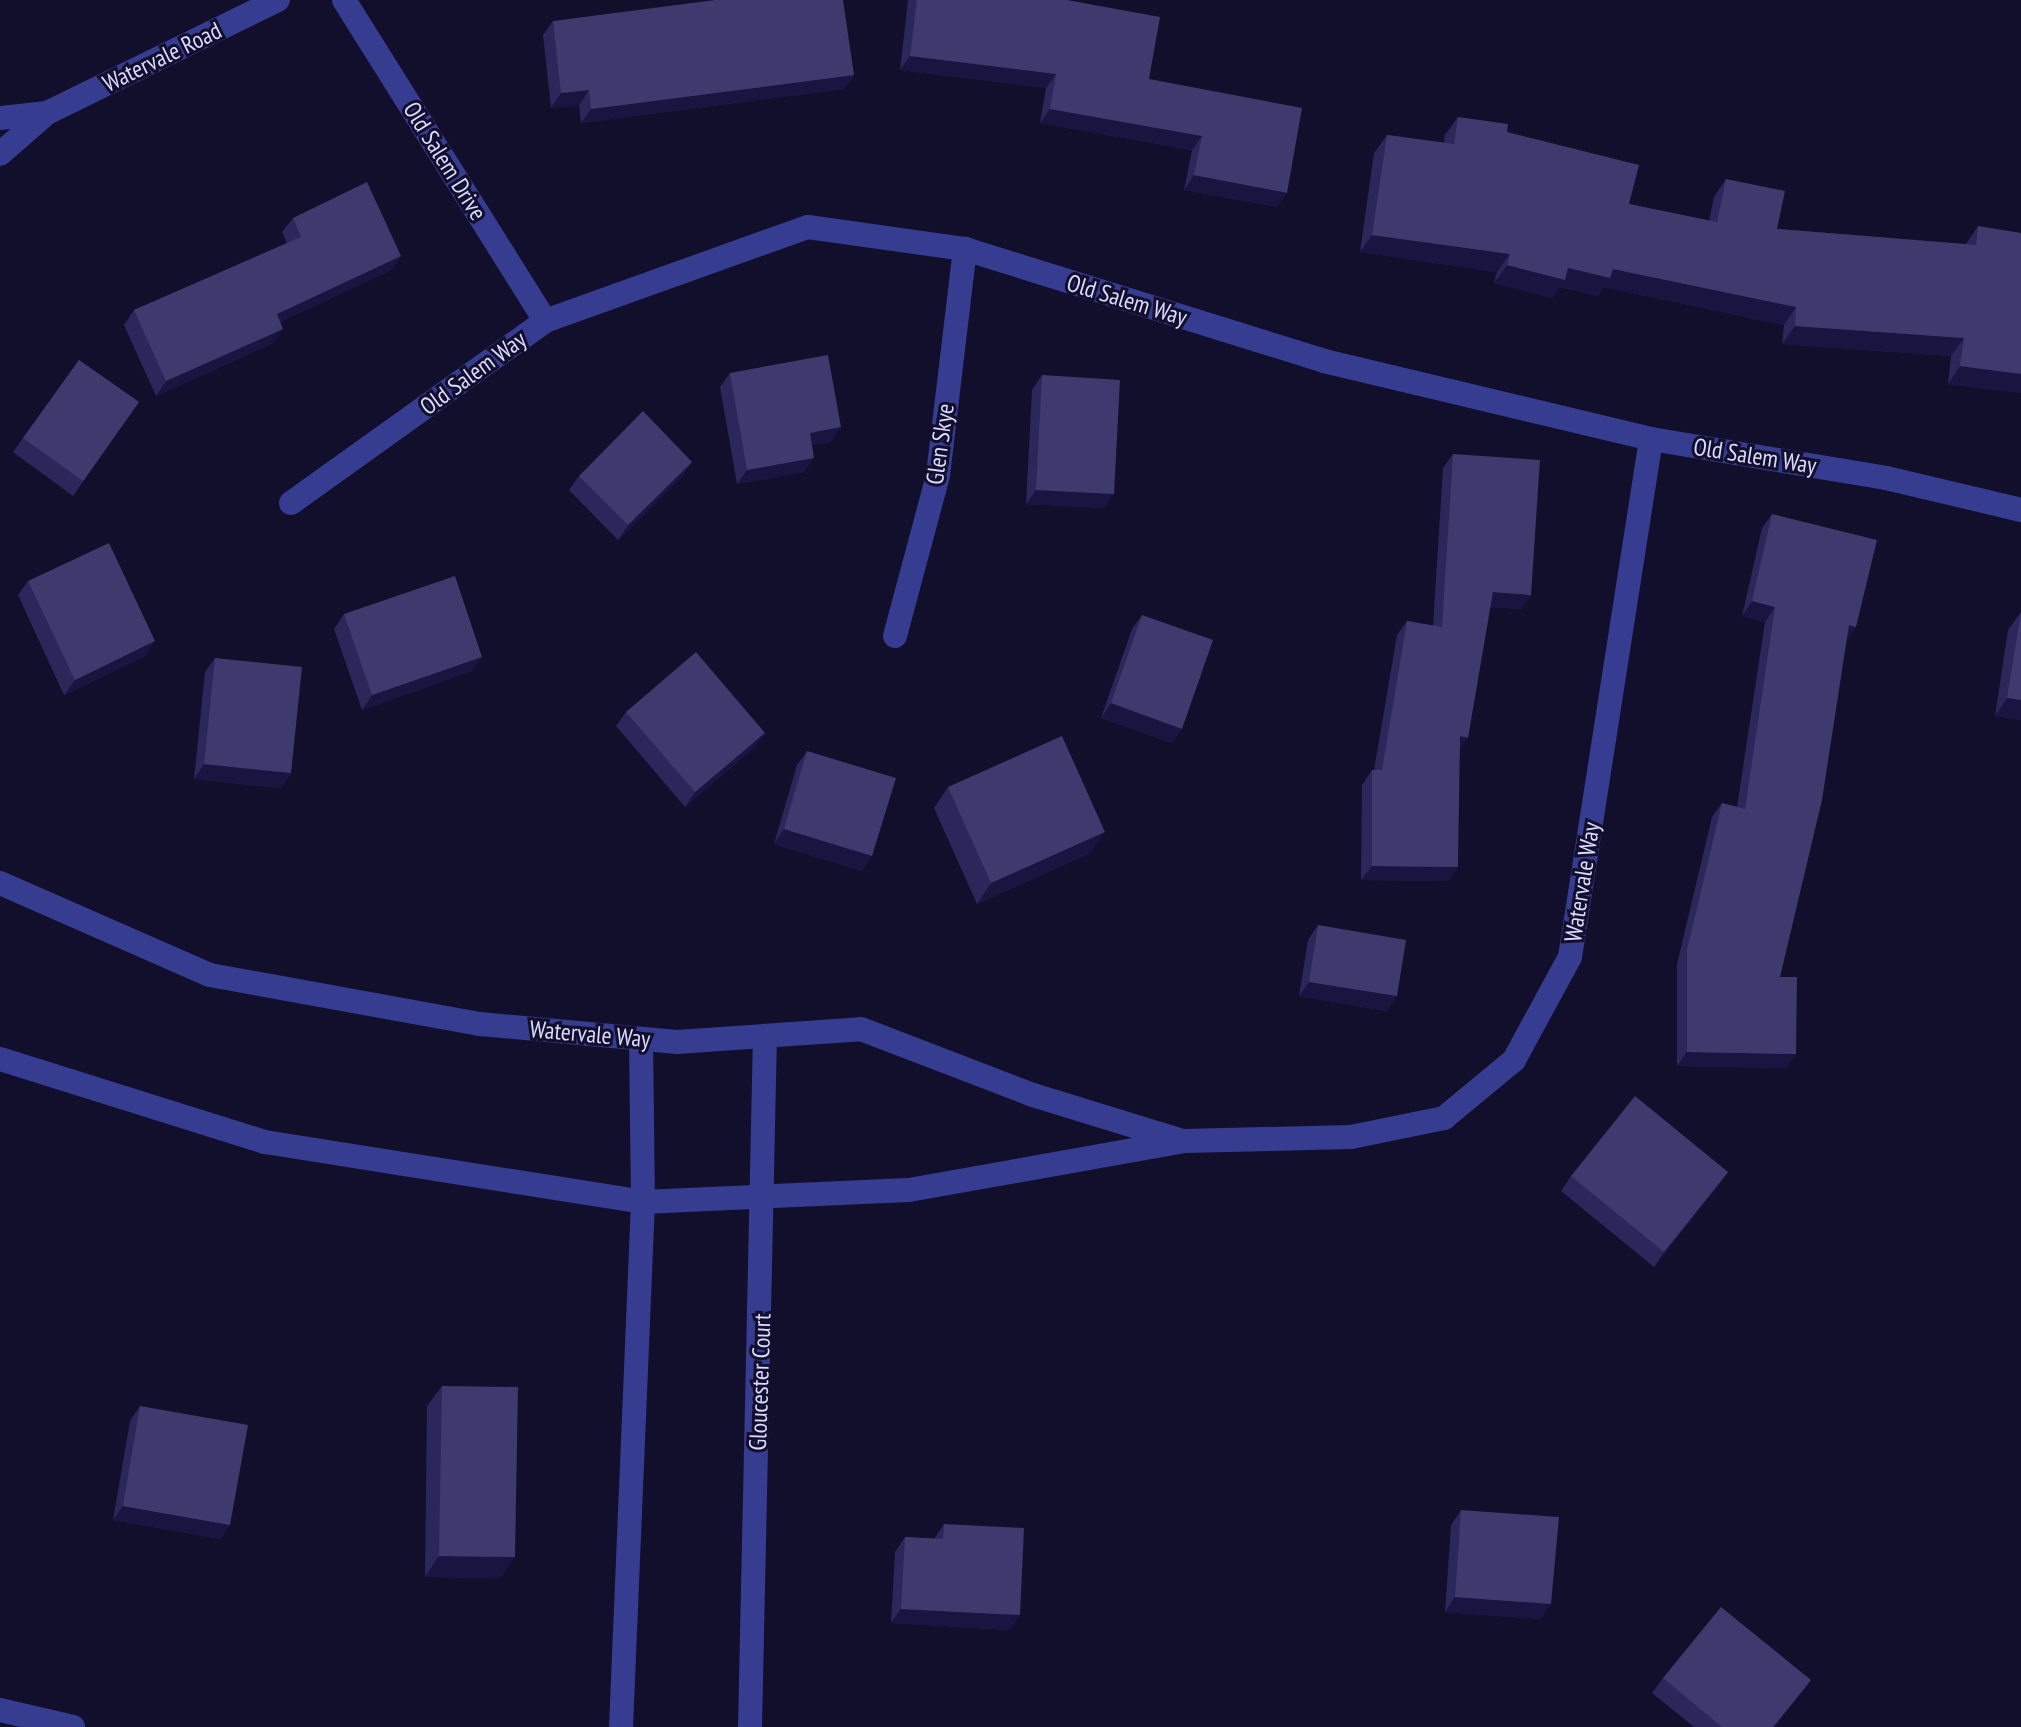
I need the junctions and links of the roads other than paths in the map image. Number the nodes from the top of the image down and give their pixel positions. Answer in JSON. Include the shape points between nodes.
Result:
{"nodes":[{"id":1,"x":278,"y":0,"type":"edge"},
{"id":2,"x":344,"y":0,"type":"edge"},
{"id":3,"x":47,"y":113,"type":"junction"},
{"id":4,"x":0,"y":118,"type":"edge"},
{"id":5,"x":0,"y":154,"type":"edge"},
{"id":6,"x":965,"y":249,"type":"junction"},
{"id":7,"x":545,"y":321,"type":"junction"},
{"id":8,"x":1651,"y":439,"type":"junction"},
{"id":9,"x":291,"y":503,"type":"dead end"},
{"id":10,"x":2021,"y":510,"type":"edge"},
{"id":11,"x":895,"y":636,"type":"dead end"},
{"id":12,"x":0,"y":883,"type":"edge"},
{"id":13,"x":765,"y":1036,"type":"junction"},
{"id":14,"x":641,"y":1039,"type":"junction"},
{"id":15,"x":0,"y":1059,"type":"edge"},
{"id":16,"x":1185,"y":1141,"type":"junction"},
{"id":17,"x":766,"y":1197,"type":"junction"},
{"id":18,"x":643,"y":1202,"type":"junction"},
{"id":19,"x":0,"y":1710,"type":"edge"},
{"id":20,"x":73,"y":1727,"type":"edge"},
{"id":21,"x":621,"y":1727,"type":"edge"},
{"id":22,"x":750,"y":1727,"type":"edge"}],
"edges":[{"from":1,"to":3,"type":"street","name":"Watervale Road"},
{"from":2,"to":7,"type":"street","name":"Old Salem Drive"},
{"from":3,"to":4,"type":"street","name":"Watervale Road"},
{"from":3,"to":5,"type":"street","name":"Watervale Road"},
{"from":6,"to":7,"type":"street","name":"Old Salem Way","via":[[808,227]]},
{"from":6,"to":8,"type":"street","name":"Old Salem Way","via":[[1324,361]]},
{"from":6,"to":11,"type":"street","name":"Glen Skye","via":[[938,475]]},
{"from":7,"to":9,"type":"street","name":"Old Salem Way"},
{"from":8,"to":10,"type":"street","name":"Old Salem Way","via":[[1886,478]]},
{"from":8,"to":16,"type":"street","name":"Watervale Way","via":[[1570,957],[1514,1060],[1444,1118],[1351,1137]]},
{"from":12,"to":14,"type":"street","name":"Watervale Way","via":[[210,975],[480,1024]]},
{"from":13,"to":14,"type":"street","name":"Watervale Way"},
{"from":13,"to":16,"type":"street","name":"Watervale Way","via":[[861,1029],[1033,1095]]},
{"from":13,"to":17,"type":"street","name":"Gloucester Court"},
{"from":14,"to":18,"type":"street"},
{"from":15,"to":18,"type":"street","name":"Watervale Way","via":[[265,1142]]},
{"from":16,"to":17,"type":"street","name":"Watervale Way","via":[[909,1190]]},
{"from":17,"to":18,"type":"street","name":"Watervale Way"},
{"from":17,"to":22,"type":"street","name":"Gloucester Court"},
{"from":18,"to":21,"type":"street"},
{"from":19,"to":20,"type":"street"}]}
